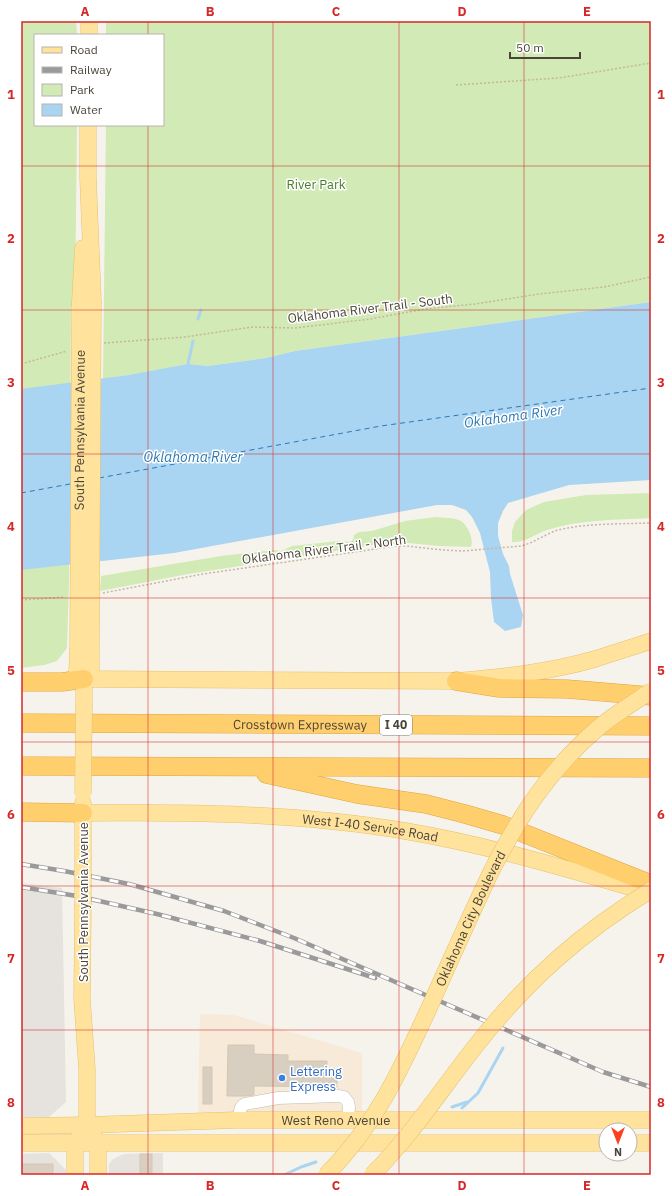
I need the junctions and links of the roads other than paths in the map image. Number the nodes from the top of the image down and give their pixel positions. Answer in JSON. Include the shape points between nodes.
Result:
{"nodes":[{"id":1,"x":89,"y":21,"type":"edge"},
{"id":2,"x":89,"y":34,"type":"edge"},
{"id":3,"x":88,"y":126,"type":"edge"},
{"id":4,"x":651,"y":640,"type":"edge"},
{"id":5,"x":84,"y":678,"type":"junction"},
{"id":6,"x":456,"y":681,"type":"junction"},
{"id":7,"x":21,"y":682,"type":"edge"},
{"id":8,"x":651,"y":691,"type":"edge"},
{"id":9,"x":651,"y":696,"type":"edge"},
{"id":10,"x":21,"y":722,"type":"edge"},
{"id":11,"x":651,"y":726,"type":"edge"},
{"id":12,"x":21,"y":766,"type":"edge"},
{"id":13,"x":230,"y":766,"type":"junction"},
{"id":14,"x":651,"y":768,"type":"edge"},
{"id":15,"x":21,"y":812,"type":"edge"},
{"id":16,"x":83,"y":813,"type":"junction"},
{"id":17,"x":651,"y":884,"type":"edge"},
{"id":18,"x":651,"y":890,"type":"edge"},
{"id":19,"x":651,"y":894,"type":"edge"},
{"id":20,"x":240,"y":1120,"type":"junction"},
{"id":21,"x":318,"y":1120,"type":"junction"},
{"id":22,"x":348,"y":1120,"type":"junction"},
{"id":23,"x":651,"y":1120,"type":"edge"},
{"id":24,"x":87,"y":1125,"type":"junction"},
{"id":25,"x":21,"y":1126,"type":"edge"},
{"id":26,"x":21,"y":1143,"type":"edge"},
{"id":27,"x":75,"y":1143,"type":"junction"},
{"id":28,"x":98,"y":1143,"type":"junction"},
{"id":29,"x":318,"y":1143,"type":"junction"},
{"id":30,"x":598,"y":1143,"type":"edge"},
{"id":31,"x":638,"y":1143,"type":"edge"},
{"id":32,"x":651,"y":1143,"type":"edge"},
{"id":33,"x":75,"y":1175,"type":"edge"},
{"id":34,"x":98,"y":1175,"type":"edge"},
{"id":35,"x":326,"y":1175,"type":"edge"},
{"id":36,"x":372,"y":1175,"type":"edge"}],
"edges":[{"from":1,"to":2,"type":"main road"},
{"from":3,"to":5,"type":"main road","name":"South Pennsylvania Avenue","bridge":true,"via":[[88,178],[81,276],[87,302],[84,649],[78,672]]},
{"from":4,"to":6,"type":"main road","via":[[595,659],[560,667]]},
{"from":5,"to":6,"type":"main road"},
{"from":5,"to":7,"type":"highway","via":[[62,682]]},
{"from":5,"to":16,"type":"main road","name":"South Pennsylvania Avenue","bridge":true},
{"from":6,"to":9,"type":"highway","via":[[498,688],[567,689]]},
{"from":8,"to":35,"type":"main road","name":"Oklahoma City Boulevard","bridge":true,"via":[[616,714],[582,743],[551,775],[533,799],[489,876],[389,1092],[361,1134]]},
{"from":10,"to":11,"type":"highway","name":"Crosstown Expressway","number":"I 40"},
{"from":12,"to":13,"type":"highway"},
{"from":13,"to":14,"type":"highway"},
{"from":13,"to":17,"type":"highway","via":[[357,794],[426,804],[465,814],[503,825]]},
{"from":15,"to":16,"type":"highway"},
{"from":16,"to":19,"type":"main road","name":"West I-40 Service Road","via":[[226,813],[344,822],[491,848]]},
{"from":16,"to":24,"type":"main road","name":"South Pennsylvania Avenue","bridge":true,"via":[[82,999],[87,1069]]},
{"from":18,"to":36,"type":"main road","bridge":true,"via":[[585,935],[534,979],[488,1030],[399,1146]]},
{"from":20,"to":21,"type":"main road","name":"West Reno Avenue"},
{"from":20,"to":22,"type":"lane","via":[[240,1110],[244,1104],[278,1098],[338,1096],[344,1097],[348,1102]]},
{"from":20,"to":24,"type":"main road","name":"West Reno Avenue"},
{"from":21,"to":22,"type":"main road","name":"West Reno Avenue"},
{"from":21,"to":29,"type":"main road"},
{"from":22,"to":23,"type":"main road","name":"West Reno Avenue"},
{"from":24,"to":25,"type":"main road","name":"West Reno Avenue"},
{"from":24,"to":27,"type":"main road"},
{"from":24,"to":28,"type":"main road"},
{"from":26,"to":27,"type":"main road","name":"West Reno Avenue"},
{"from":27,"to":28,"type":"main road","name":"West Reno Avenue"},
{"from":27,"to":33,"type":"main road"},
{"from":28,"to":29,"type":"main road","name":"West Reno Avenue"},
{"from":28,"to":34,"type":"main road"},
{"from":29,"to":30,"type":"main road","name":"West Reno Avenue"},
{"from":31,"to":32,"type":"main road"}]}
